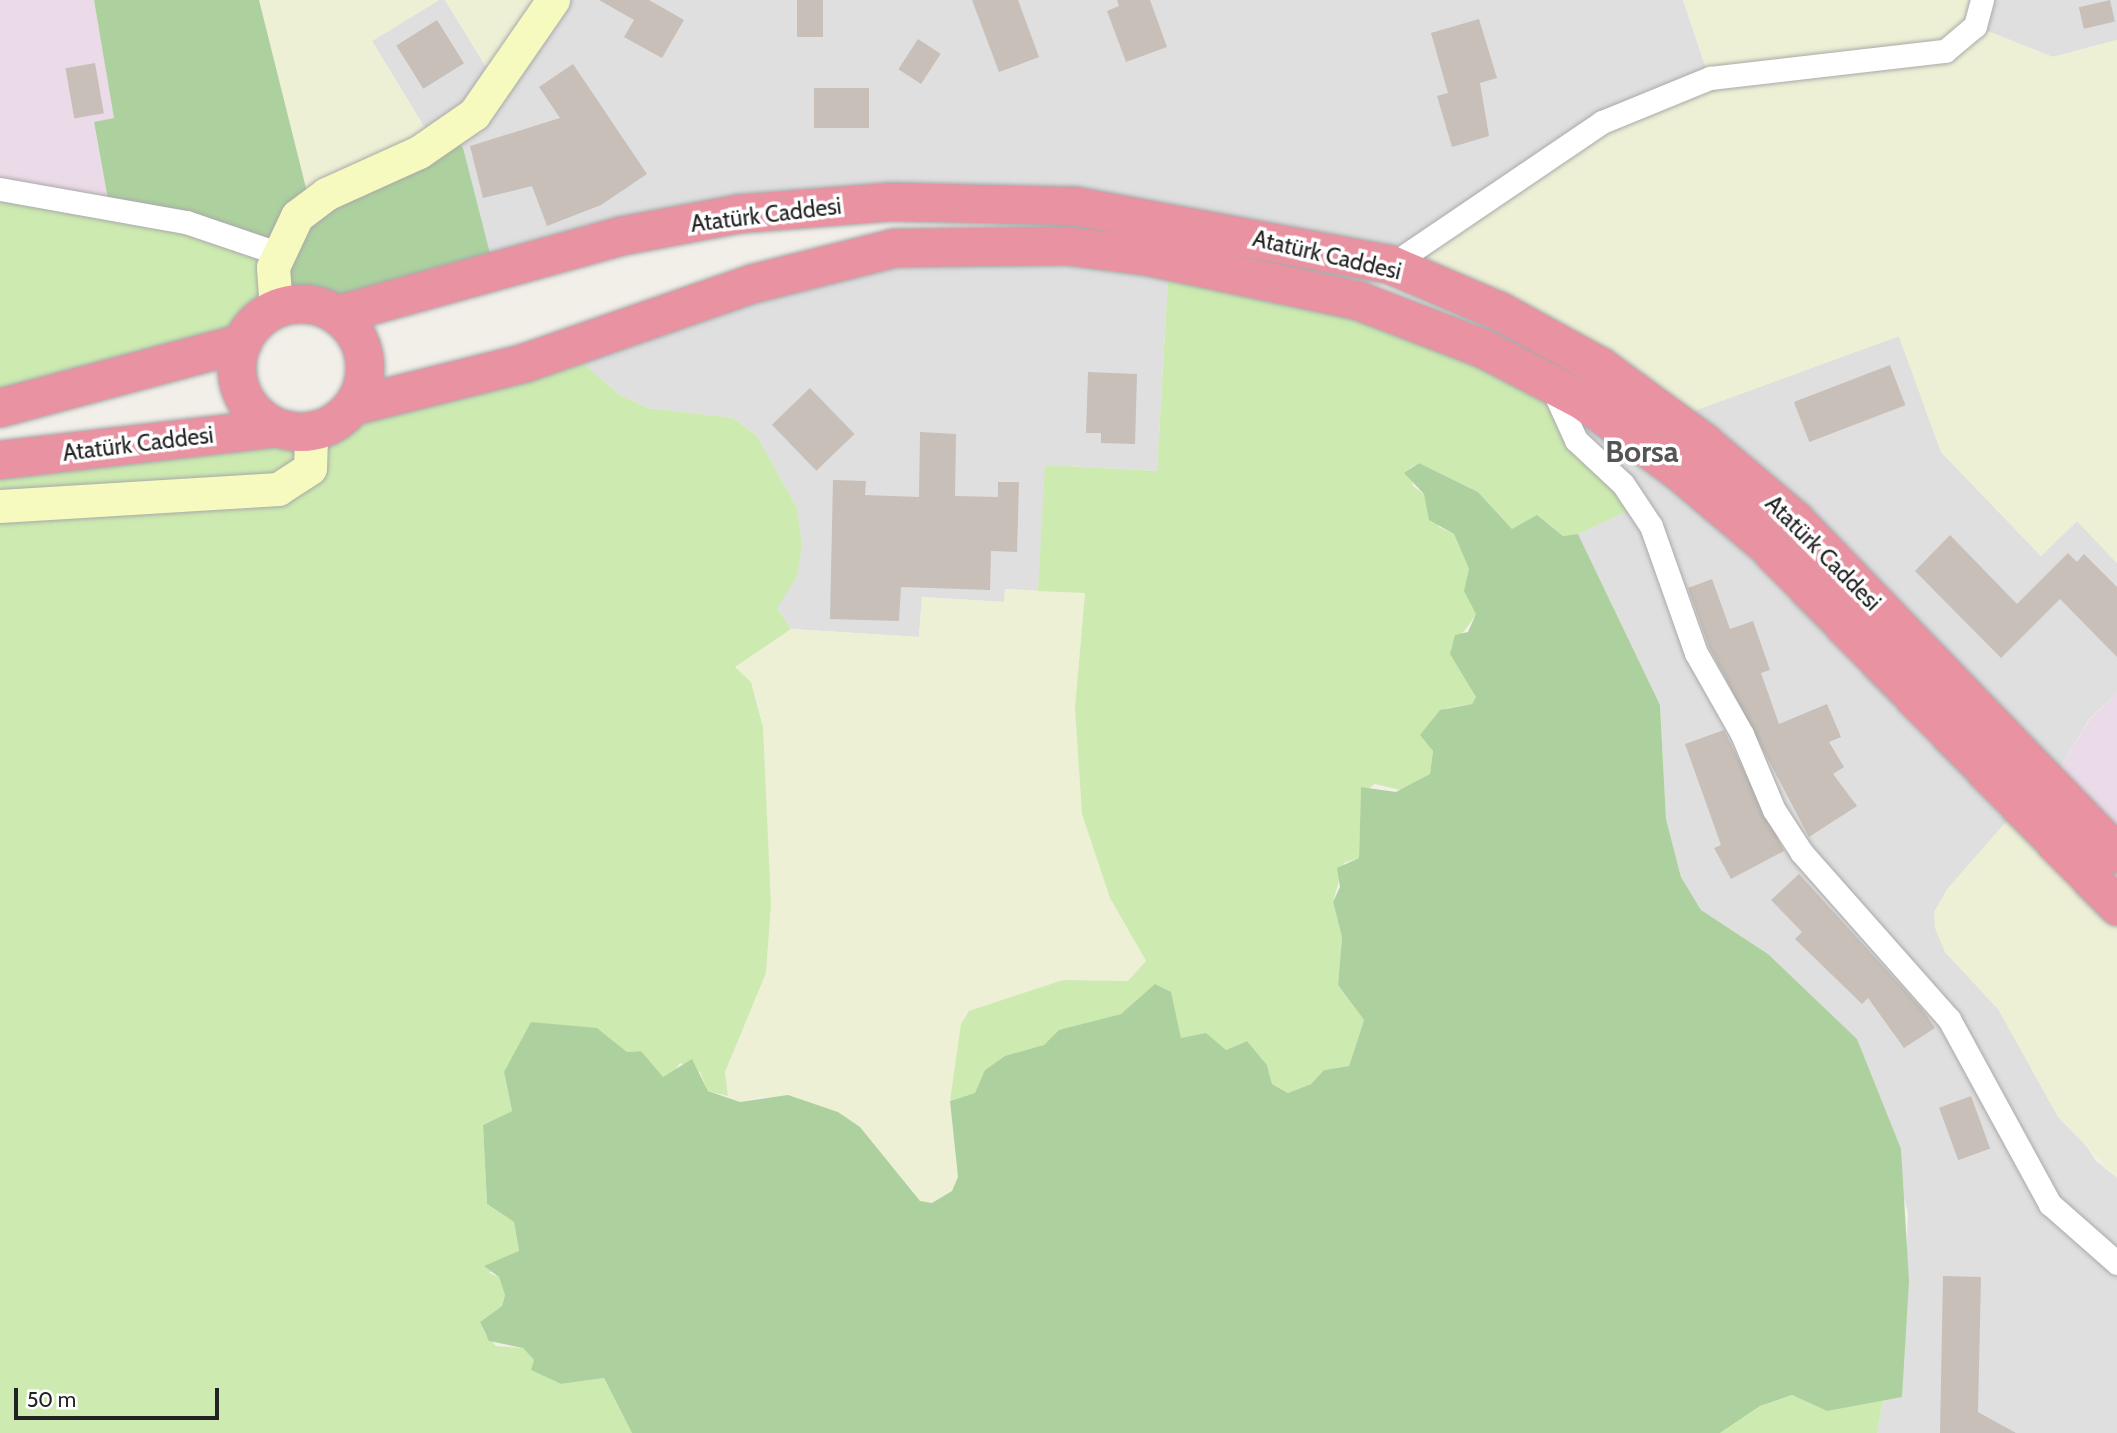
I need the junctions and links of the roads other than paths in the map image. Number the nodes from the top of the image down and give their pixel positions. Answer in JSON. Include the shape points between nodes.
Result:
{"nodes":[{"id":1,"x":553,"y":0,"type":"edge"},
{"id":2,"x":1982,"y":0,"type":"edge"},
{"id":3,"x":0,"y":189,"type":"edge"},
{"id":4,"x":277,"y":253,"type":"junction"},
{"id":5,"x":1391,"y":265,"type":"junction"},
{"id":6,"x":276,"y":309,"type":"junction"},
{"id":7,"x":337,"y":315,"type":"junction"},
{"id":8,"x":242,"y":344,"type":"junction"},
{"id":9,"x":1550,"y":383,"type":"junction"},
{"id":10,"x":354,"y":405,"type":"junction"},
{"id":11,"x":0,"y":408,"type":"edge"},
{"id":12,"x":293,"y":430,"type":"junction"},
{"id":13,"x":0,"y":460,"type":"edge"},
{"id":14,"x":0,"y":506,"type":"edge"},
{"id":15,"x":2117,"y":854,"type":"edge"},
{"id":16,"x":2117,"y":906,"type":"edge"},
{"id":17,"x":2117,"y":1263,"type":"edge"}],
"edges":[{"from":1,"to":4,"type":"street","via":[[474,114],[419,152],[310,205]]},
{"from":2,"to":5,"type":"street","via":[[1975,26],[1945,51],[1710,78],[1602,122]]},
{"from":3,"to":4,"type":"street","via":[[186,222]]},
{"from":4,"to":6,"type":"street"},
{"from":5,"to":7,"type":"highway","name":"Atatürk Caddesi","via":[[1074,206],[892,202],[738,214],[622,236]]},
{"from":5,"to":15,"type":"highway","name":"Atatürk Caddesi","via":[[1499,312],[1601,367],[1703,442],[1795,520]]},
{"from":6,"to":7,"type":"highway","via":[[301,303]]},
{"from":6,"to":8,"type":"highway"},
{"from":7,"to":10,"type":"highway","via":[[355,333],[364,356],[364,381]]},
{"from":8,"to":11,"type":"highway"},
{"from":8,"to":12,"type":"highway","via":[[237,368],[242,393]]},
{"from":9,"to":10,"type":"highway","name":"Atatürk Caddesi","via":[[1484,349],[1359,301],[1146,256],[984,243],[895,248],[829,261],[567,351]]},
{"from":9,"to":16,"type":"highway","name":"Atatürk Caddesi","via":[[1680,472],[1766,545]]},
{"from":9,"to":17,"type":"street","via":[[1576,440],[1623,484],[1651,526],[1696,653],[1742,734],[1774,810],[1802,853],[1949,1019],[2050,1204]]},
{"from":10,"to":12,"type":"highway","name":"Atatürk Caddesi","via":[[332,424]]},
{"from":12,"to":13,"type":"highway","name":"Atatürk Caddesi"},
{"from":12,"to":14,"type":"street","via":[[310,468],[278,489]]}]}
